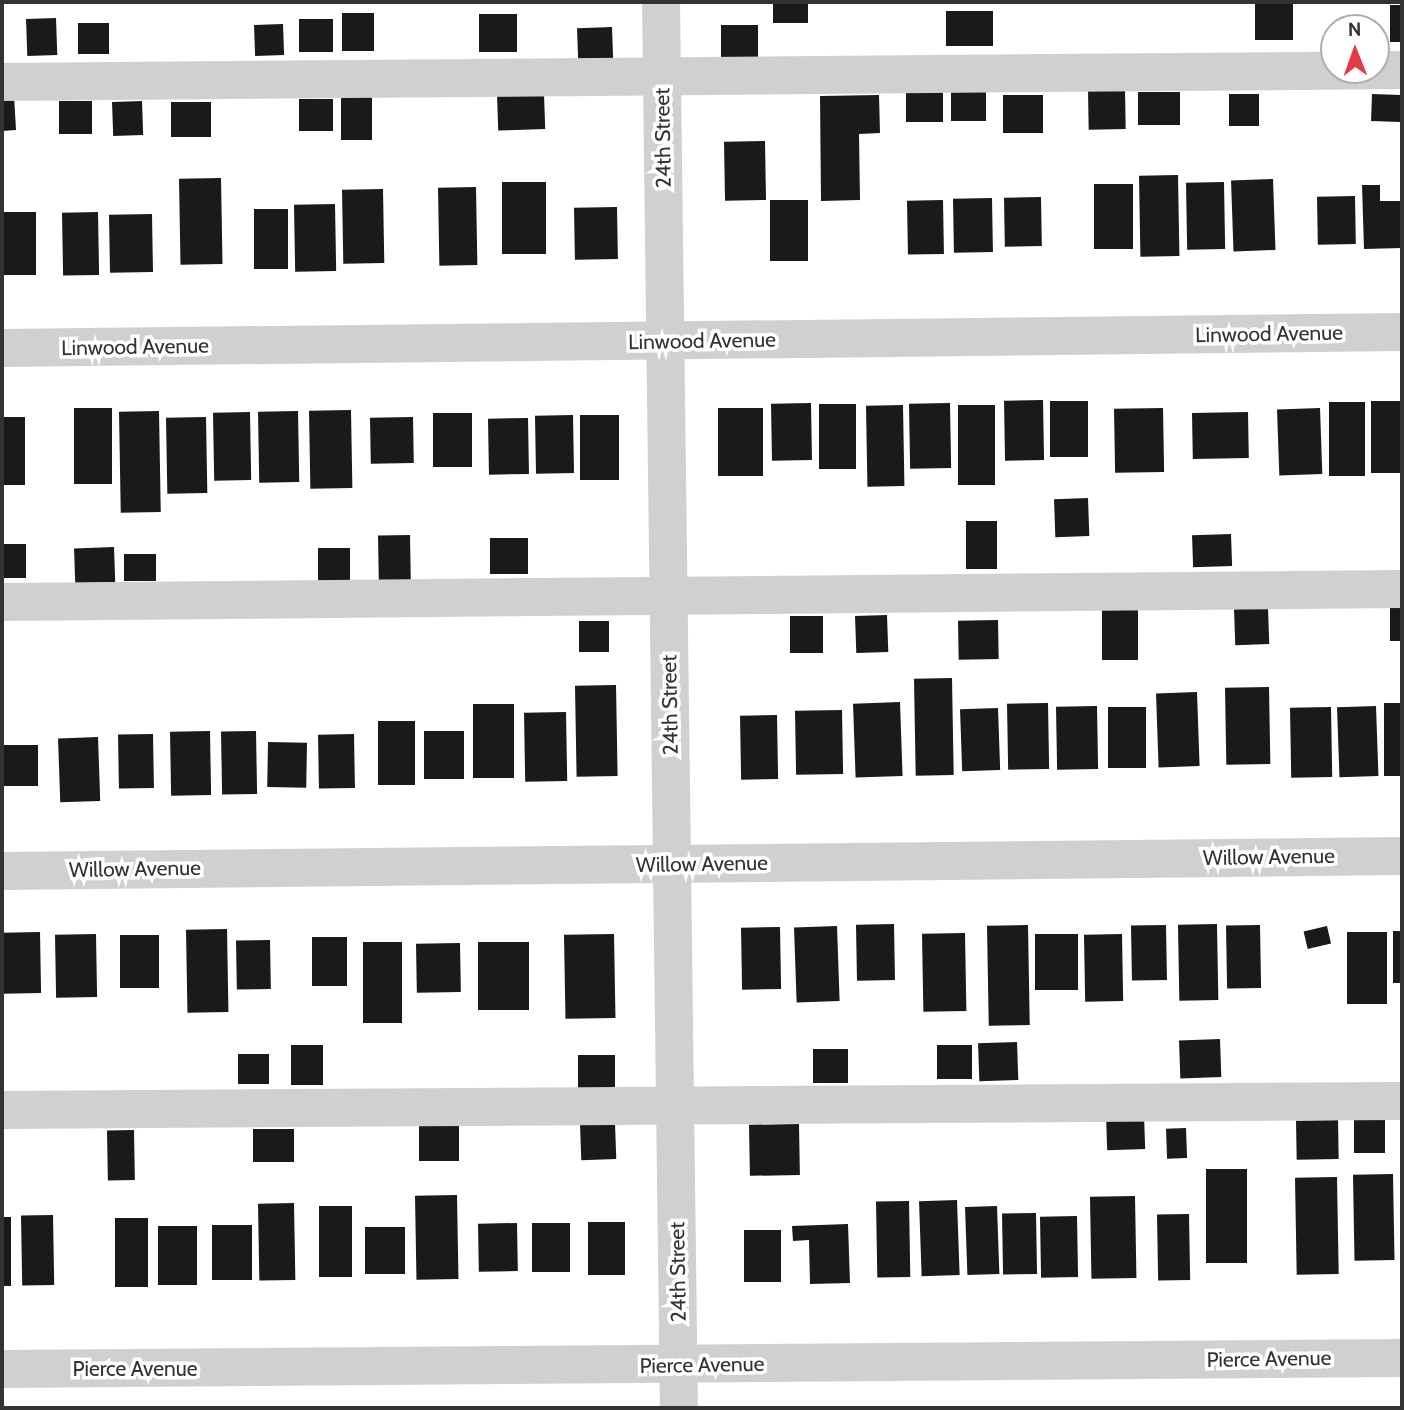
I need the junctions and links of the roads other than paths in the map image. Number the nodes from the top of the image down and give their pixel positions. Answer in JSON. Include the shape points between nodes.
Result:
{"nodes":[{"id":1,"x":662,"y":2,"type":"edge"},
{"id":2,"x":1402,"y":70,"type":"edge"},
{"id":3,"x":662,"y":77,"type":"junction"},
{"id":4,"x":2,"y":82,"type":"edge"},
{"id":5,"x":1402,"y":332,"type":"edge"},
{"id":6,"x":666,"y":342,"type":"junction"},
{"id":7,"x":2,"y":348,"type":"edge"},
{"id":8,"x":1402,"y":589,"type":"edge"},
{"id":9,"x":669,"y":597,"type":"junction"},
{"id":10,"x":2,"y":602,"type":"edge"},
{"id":11,"x":1402,"y":856,"type":"edge"},
{"id":12,"x":672,"y":864,"type":"junction"},
{"id":13,"x":2,"y":871,"type":"edge"},
{"id":14,"x":1402,"y":1101,"type":"edge"},
{"id":15,"x":676,"y":1109,"type":"junction"},
{"id":16,"x":2,"y":1110,"type":"edge"},
{"id":17,"x":1402,"y":1358,"type":"edge"},
{"id":18,"x":679,"y":1366,"type":"junction"},
{"id":19,"x":2,"y":1369,"type":"edge"},
{"id":20,"x":679,"y":1408,"type":"edge"}],
"edges":[{"from":1,"to":3,"type":"street","name":"24th Street"},
{"from":2,"to":3,"type":"street"},
{"from":3,"to":4,"type":"street"},
{"from":3,"to":6,"type":"street","name":"24th Street"},
{"from":5,"to":6,"type":"street","name":"Linwood Avenue"},
{"from":6,"to":7,"type":"street","name":"Linwood Avenue"},
{"from":6,"to":9,"type":"street","name":"24th Street"},
{"from":8,"to":9,"type":"street"},
{"from":9,"to":10,"type":"street"},
{"from":9,"to":12,"type":"street","name":"24th Street"},
{"from":11,"to":12,"type":"street","name":"Willow Avenue"},
{"from":12,"to":13,"type":"street","name":"Willow Avenue"},
{"from":12,"to":15,"type":"street","name":"24th Street"},
{"from":14,"to":15,"type":"street"},
{"from":15,"to":16,"type":"street"},
{"from":15,"to":18,"type":"street","name":"24th Street"},
{"from":17,"to":18,"type":"street","name":"Pierce Avenue"},
{"from":18,"to":19,"type":"street","name":"Pierce Avenue"},
{"from":18,"to":20,"type":"street","name":"24th Street"}]}
